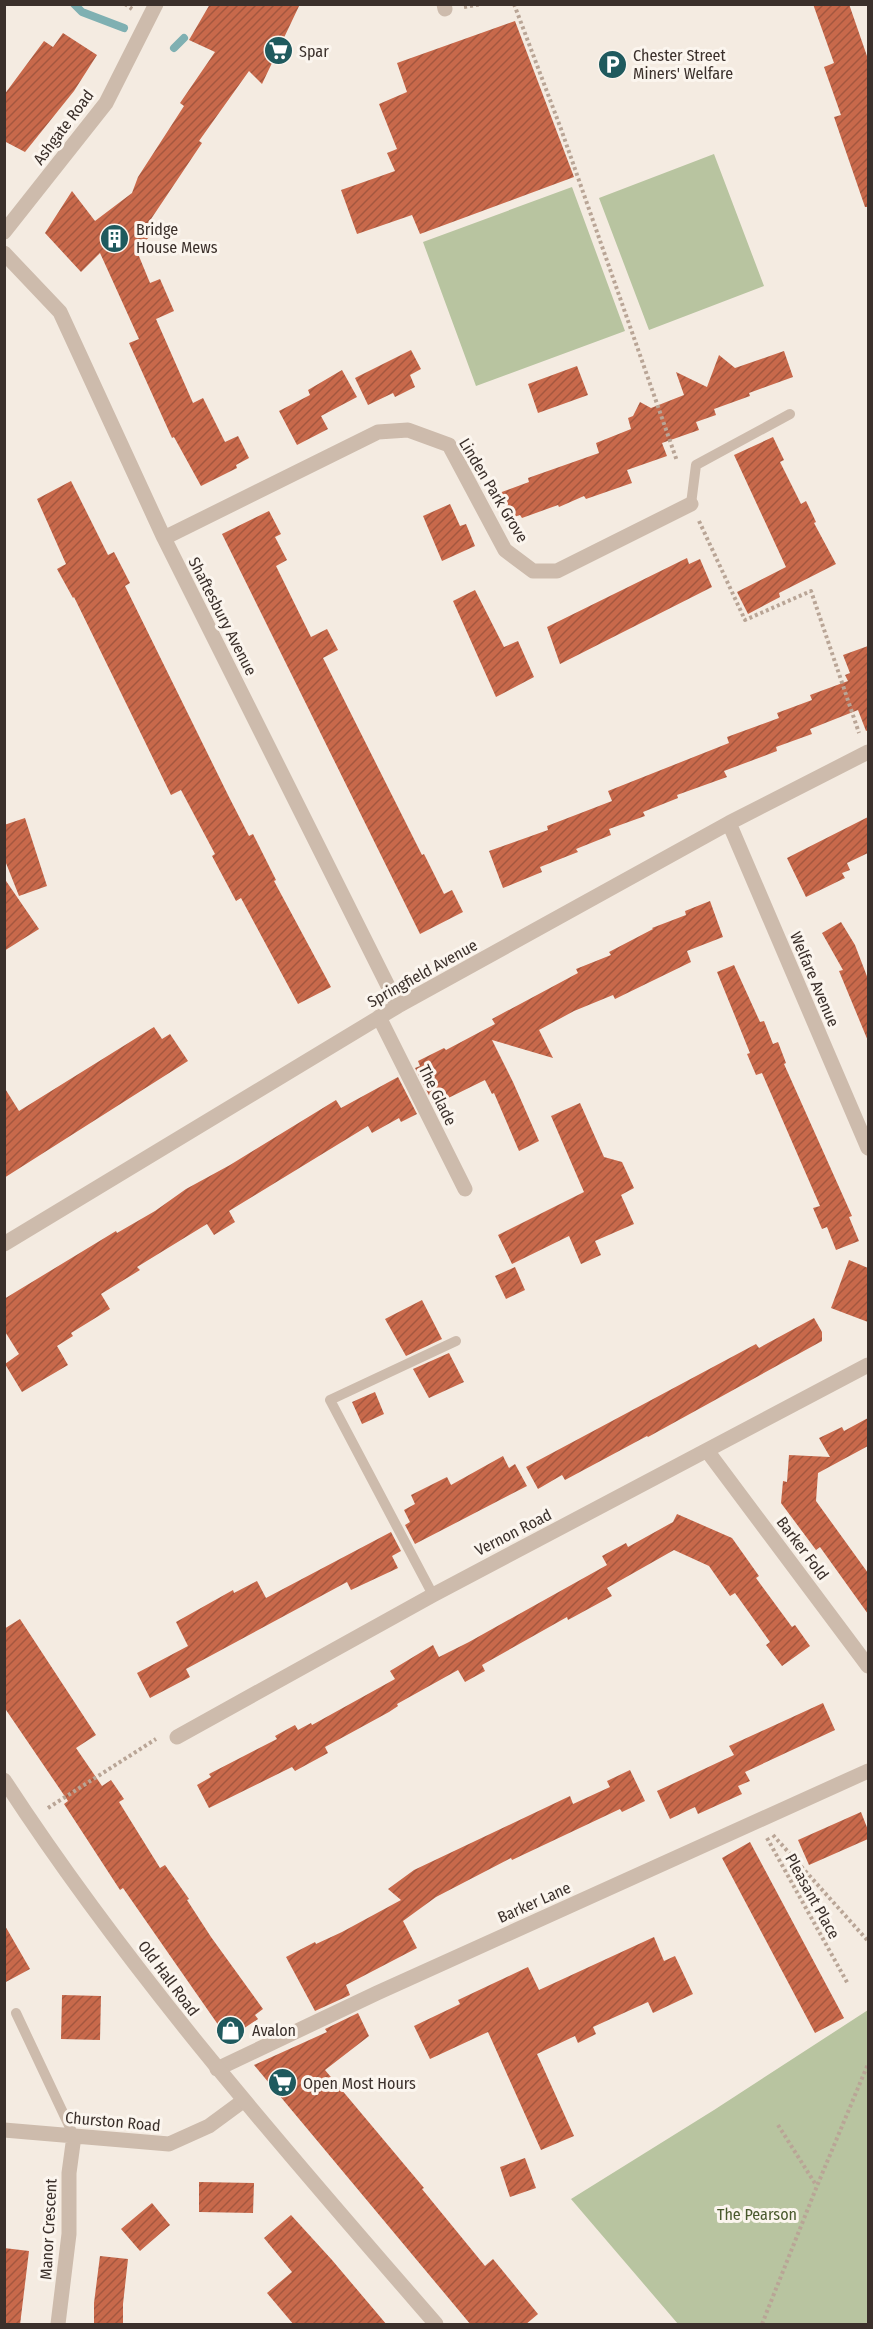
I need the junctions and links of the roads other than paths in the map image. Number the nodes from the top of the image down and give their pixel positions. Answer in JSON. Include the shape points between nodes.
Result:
{"nodes":[{"id":1,"x":156,"y":4,"type":"edge"},
{"id":2,"x":4,"y":232,"type":"edge"},
{"id":3,"x":4,"y":253,"type":"edge"},
{"id":4,"x":790,"y":414,"type":"dead end"},
{"id":5,"x":692,"y":504,"type":"joint"},
{"id":6,"x":164,"y":538,"type":"junction"},
{"id":7,"x":867,"y":753,"type":"edge"},
{"id":8,"x":729,"y":823,"type":"junction"},
{"id":9,"x":398,"y":1006,"type":"junction"},
{"id":10,"x":379,"y":1017,"type":"junction"},
{"id":11,"x":868,"y":1149,"type":"edge"},
{"id":12,"x":465,"y":1189,"type":"dead end"},
{"id":13,"x":4,"y":1244,"type":"edge"},
{"id":14,"x":456,"y":1341,"type":"dead end"},
{"id":15,"x":868,"y":1365,"type":"edge"},
{"id":16,"x":708,"y":1452,"type":"junction"},
{"id":17,"x":432,"y":1595,"type":"junction"},
{"id":18,"x":868,"y":1666,"type":"edge"},
{"id":19,"x":177,"y":1737,"type":"road end"},
{"id":20,"x":868,"y":1771,"type":"edge"},
{"id":21,"x":4,"y":1780,"type":"edge"},
{"id":22,"x":16,"y":2013,"type":"dead end"},
{"id":23,"x":217,"y":2069,"type":"junction"},
{"id":24,"x":243,"y":2102,"type":"junction"},
{"id":25,"x":4,"y":2130,"type":"edge"},
{"id":26,"x":75,"y":2136,"type":"junction"},
{"id":27,"x":58,"y":2325,"type":"edge"},
{"id":28,"x":436,"y":2325,"type":"edge"}],
"edges":[{"from":1,"to":2,"type":"street","name":"Ashgate Road","via":[[106,103]]},
{"from":3,"to":6,"type":"street","name":"Shaftesbury Avenue","via":[[60,312]]},
{"from":4,"to":5,"type":"lane","via":[[696,465]]},
{"from":5,"to":6,"type":"street","name":"Linden Park Grove","via":[[557,570],[533,571],[505,550],[449,445],[408,430],[378,432]]},
{"from":6,"to":9,"type":"street","name":"Shaftesbury Avenue"},
{"from":7,"to":8,"type":"street","name":"Springfield Avenue"},
{"from":8,"to":9,"type":"street","name":"Springfield Avenue"},
{"from":8,"to":11,"type":"street","name":"Welfare Avenue"},
{"from":9,"to":10,"type":"street","name":"Springfield Avenue"},
{"from":10,"to":12,"type":"street","name":"The Glade"},
{"from":10,"to":13,"type":"street","name":"Springfield Avenue"},
{"from":14,"to":17,"type":"lane","via":[[330,1400]]},
{"from":15,"to":16,"type":"street","name":"Vernon Road"},
{"from":16,"to":17,"type":"street","name":"Vernon Road"},
{"from":16,"to":18,"type":"street","name":"Barker Fold"},
{"from":17,"to":19,"type":"street","name":"Vernon Road"},
{"from":20,"to":23,"type":"street","name":"Barker Lane","via":[[760,1824],[377,1993]]},
{"from":21,"to":23,"type":"street","name":"Old Hall Road","via":[[153,1988]]},
{"from":22,"to":26,"type":"lane"},
{"from":23,"to":24,"type":"street","name":"Old Hall Road"},
{"from":24,"to":26,"type":"street","name":"Churston Road","via":[[209,2126],[169,2144]]},
{"from":24,"to":28,"type":"street","name":"Old Hall Road"},
{"from":25,"to":26,"type":"street","name":"Churston Road"},
{"from":26,"to":27,"type":"street","name":"Manor Crescent"}]}
